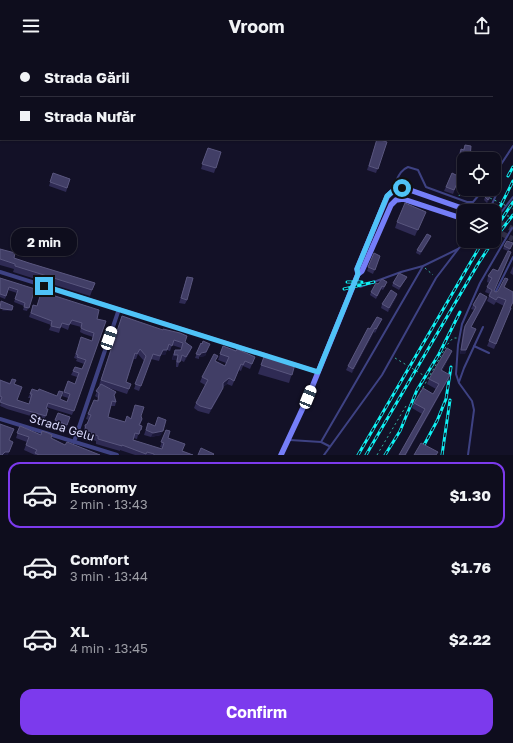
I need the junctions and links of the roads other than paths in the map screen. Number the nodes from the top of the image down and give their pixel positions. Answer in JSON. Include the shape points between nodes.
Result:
{"nodes":[{"id":1,"x":513,"y":146,"type":"edge"},
{"id":2,"x":501,"y":164,"type":"edge"},
{"id":3,"x":396,"y":181,"type":"dead end"},
{"id":4,"x":478,"y":196,"type":"edge"},
{"id":5,"x":513,"y":197,"type":"edge"},
{"id":6,"x":457,"y":206,"type":"edge"},
{"id":7,"x":501,"y":212,"type":"edge"},
{"id":8,"x":457,"y":217,"type":"edge"},
{"id":9,"x":512,"y":228,"type":"dead end"},
{"id":10,"x":459,"y":248,"type":"joint"},
{"id":11,"x":513,"y":257,"type":"edge"},
{"id":12,"x":424,"y":266,"type":"junction"},
{"id":13,"x":0,"y":272,"type":"edge"},
{"id":14,"x":358,"y":274,"type":"junction"},
{"id":15,"x":360,"y":287,"type":"dead end"},
{"id":16,"x":494,"y":295,"type":"edge"},
{"id":17,"x":119,"y":309,"type":"junction"},
{"id":18,"x":484,"y":327,"type":"dead end"},
{"id":19,"x":474,"y":346,"type":"junction"},
{"id":20,"x":489,"y":353,"type":"dead end"},
{"id":21,"x":274,"y":358,"type":"edge"},
{"id":22,"x":289,"y":363,"type":"edge"},
{"id":23,"x":318,"y":372,"type":"junction"},
{"id":24,"x":459,"y":383,"type":"junction"},
{"id":25,"x":0,"y":419,"type":"edge"},
{"id":26,"x":288,"y":440,"type":"junction"},
{"id":27,"x":74,"y":442,"type":"junction"},
{"id":28,"x":321,"y":442,"type":"junction"},
{"id":29,"x":329,"y":446,"type":"junction"},
{"id":30,"x":117,"y":455,"type":"edge"},
{"id":31,"x":281,"y":455,"type":"edge"},
{"id":32,"x":324,"y":455,"type":"edge"},
{"id":33,"x":468,"y":455,"type":"edge"}],
"edges":[{"from":1,"to":2,"type":"lane"},
{"from":3,"to":4,"type":"lane","via":[[403,169],[408,167],[418,170],[426,187],[467,202],[473,202]]},
{"from":5,"to":7,"type":"lane"},
{"from":6,"to":14,"type":"main road","via":[[407,189],[392,191],[387,196],[357,269]]},
{"from":8,"to":14,"type":"main road","via":[[403,199],[396,200],[391,205],[362,271]]},
{"from":9,"to":24,"type":"lane","via":[[480,283],[462,324],[456,374]]},
{"from":10,"to":12,"type":"lane"},
{"from":10,"to":29,"type":"lane","via":[[436,278],[382,375]]},
{"from":11,"to":16,"type":"lane"},
{"from":12,"to":15,"type":"lane"},
{"from":12,"to":28,"type":"lane"},
{"from":13,"to":17,"type":"street"},
{"from":14,"to":23,"type":"main road"},
{"from":17,"to":21,"type":"street"},
{"from":17,"to":27,"type":"street"},
{"from":18,"to":19,"type":"lane"},
{"from":19,"to":20,"type":"lane"},
{"from":19,"to":24,"type":"lane"},
{"from":22,"to":23,"type":"street"},
{"from":23,"to":26,"type":"main road"},
{"from":24,"to":33,"type":"lane","via":[[472,401],[474,410]]},
{"from":25,"to":27,"type":"street","name":"Strada Gelu"},
{"from":26,"to":28,"type":"lane"},
{"from":26,"to":31,"type":"main road"},
{"from":27,"to":30,"type":"street","name":"Strada Gelu"},
{"from":28,"to":29,"type":"lane"},
{"from":29,"to":32,"type":"lane"}]}
